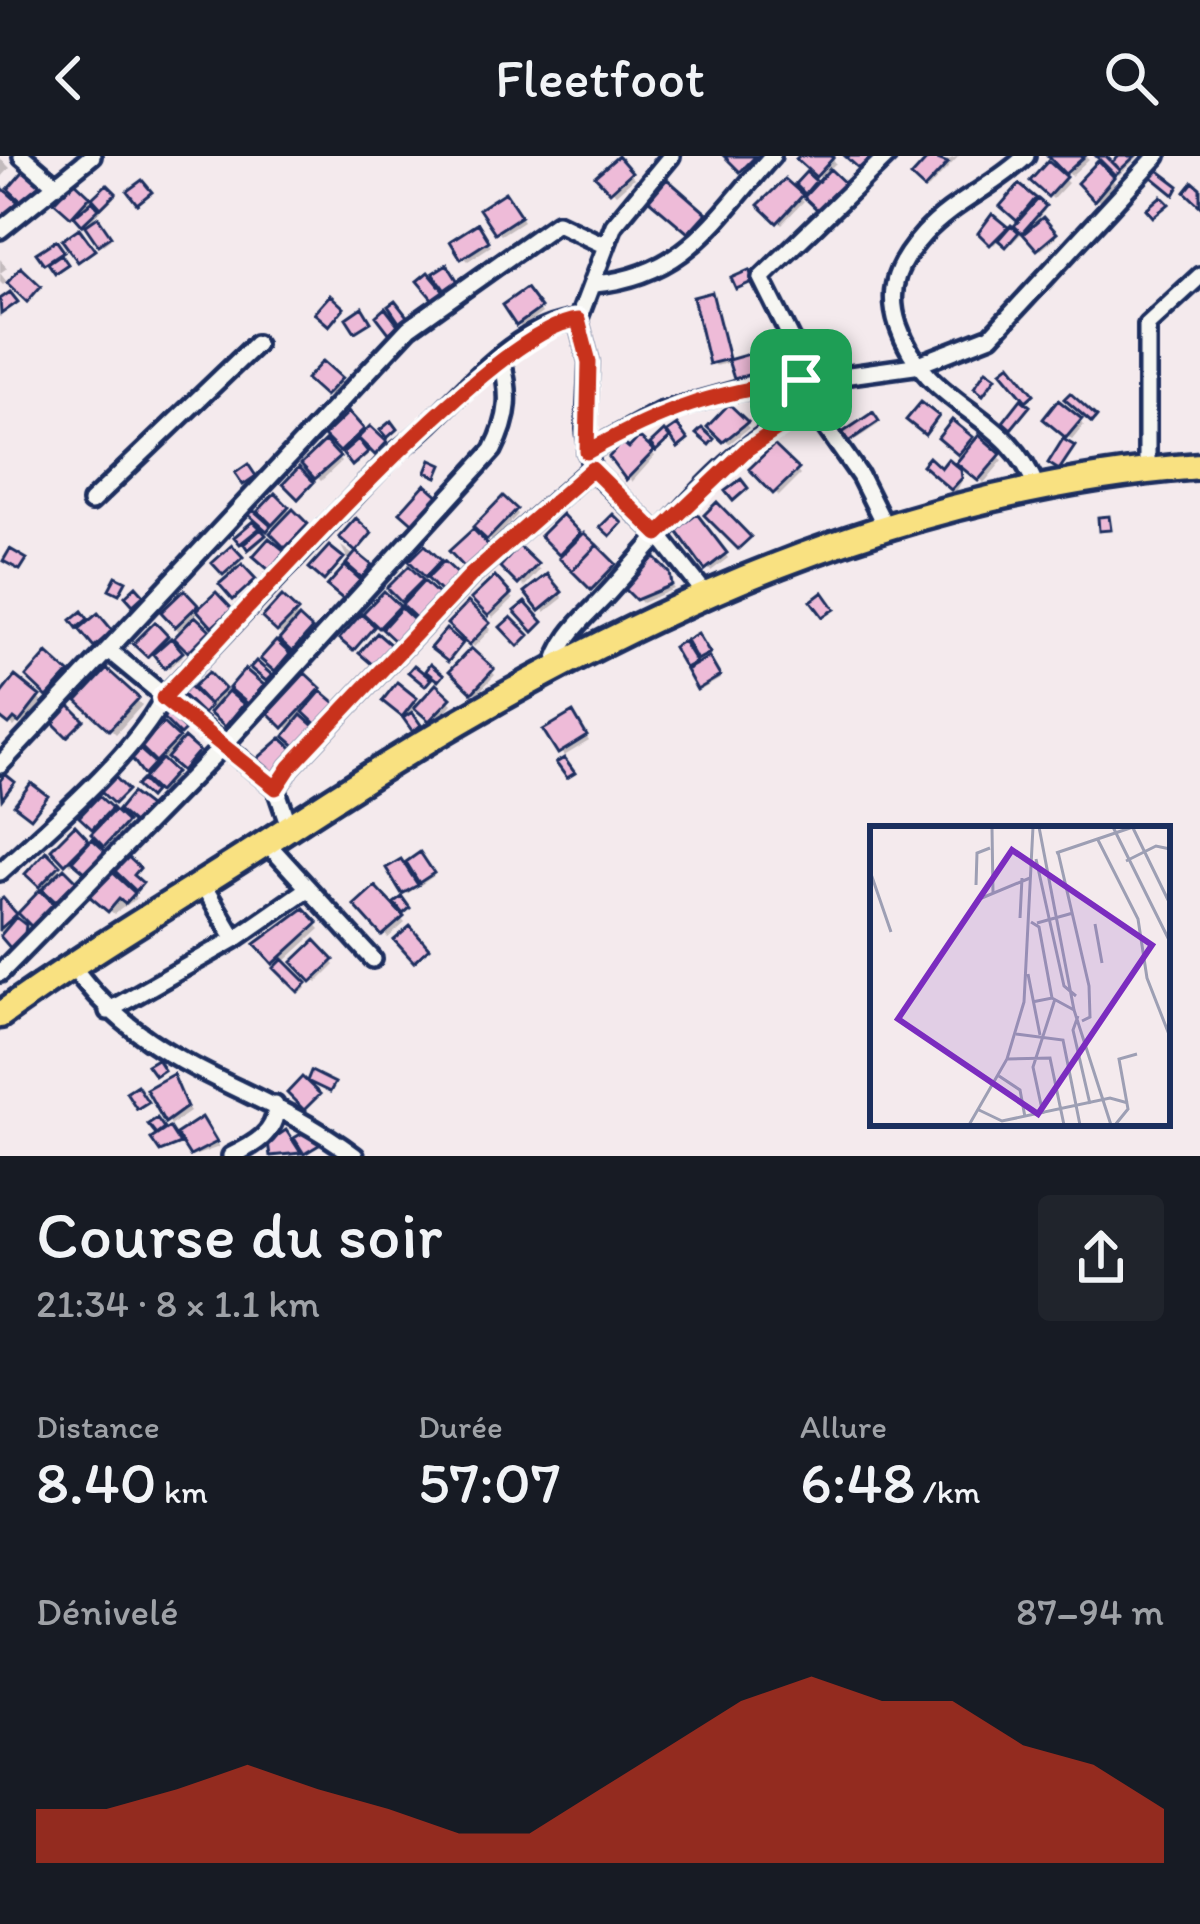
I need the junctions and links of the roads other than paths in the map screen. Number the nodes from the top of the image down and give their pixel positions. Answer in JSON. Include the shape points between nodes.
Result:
{"nodes":[{"id":1,"x":22,"y":156,"type":"edge"},
{"id":2,"x":92,"y":156,"type":"edge"},
{"id":3,"x":671,"y":156,"type":"edge"},
{"id":4,"x":772,"y":156,"type":"edge"},
{"id":5,"x":887,"y":156,"type":"edge"},
{"id":6,"x":1026,"y":156,"type":"edge"},
{"id":7,"x":1157,"y":156,"type":"edge"},
{"id":8,"x":56,"y":185,"type":"junction"},
{"id":9,"x":0,"y":230,"type":"edge"},
{"id":10,"x":606,"y":246,"type":"junction"},
{"id":11,"x":1200,"y":276,"type":"edge"},
{"id":12,"x":596,"y":284,"type":"junction"},
{"id":13,"x":578,"y":320,"type":"junction"},
{"id":14,"x":256,"y":344,"type":"dead end"},
{"id":15,"x":500,"y":358,"type":"junction"},
{"id":16,"x":914,"y":366,"type":"junction"},
{"id":17,"x":801,"y":380,"type":"junction"},
{"id":18,"x":814,"y":405,"type":"junction"},
{"id":19,"x":589,"y":461,"type":"junction"},
{"id":20,"x":1200,"y":466,"type":"edge"},
{"id":21,"x":1147,"y":472,"type":"junction"},
{"id":22,"x":1037,"y":489,"type":"junction"},
{"id":23,"x":91,"y":502,"type":"dead end"},
{"id":24,"x":885,"y":526,"type":"junction"},
{"id":25,"x":658,"y":534,"type":"junction"},
{"id":26,"x":704,"y":592,"type":"junction"},
{"id":27,"x":108,"y":650,"type":"junction"},
{"id":28,"x":553,"y":671,"type":"junction"},
{"id":29,"x":163,"y":698,"type":"junction"},
{"id":30,"x":225,"y":744,"type":"junction"},
{"id":31,"x":0,"y":765,"type":"edge"},
{"id":32,"x":276,"y":788,"type":"junction"},
{"id":33,"x":289,"y":826,"type":"junction"},
{"id":34,"x":266,"y":842,"type":"junction"},
{"id":35,"x":0,"y":872,"type":"edge"},
{"id":36,"x":201,"y":881,"type":"junction"},
{"id":37,"x":307,"y":889,"type":"junction"},
{"id":38,"x":235,"y":939,"type":"junction"},
{"id":39,"x":373,"y":959,"type":"dead end"},
{"id":40,"x":71,"y":964,"type":"junction"},
{"id":41,"x":0,"y":973,"type":"edge"},
{"id":42,"x":108,"y":1011,"type":"junction"},
{"id":43,"x":0,"y":1015,"type":"edge"},
{"id":44,"x":275,"y":1105,"type":"junction"},
{"id":45,"x":231,"y":1156,"type":"edge"},
{"id":46,"x":355,"y":1156,"type":"edge"}],
"edges":[{"from":1,"to":8,"type":"street"},
{"from":2,"to":8,"type":"street"},
{"from":3,"to":10,"type":"street","via":[[626,208]]},
{"from":4,"to":12,"type":"street","via":[[678,260]]},
{"from":5,"to":17,"type":"street","via":[[761,278]]},
{"from":6,"to":16,"type":"street","via":[[927,230],[892,280],[893,310]]},
{"from":7,"to":16,"type":"street","via":[[991,336]]},
{"from":8,"to":9,"type":"street"},
{"from":10,"to":12,"type":"street"},
{"from":10,"to":27,"type":"street","via":[[557,223],[438,303]]},
{"from":11,"to":21,"type":"street","via":[[1148,325]]},
{"from":12,"to":13,"type":"street"},
{"from":13,"to":15,"type":"street","via":[[560,322]]},
{"from":13,"to":19,"type":"street","via":[[589,362]]},
{"from":14,"to":23,"type":"street"},
{"from":15,"to":29,"type":"street","via":[[397,451]]},
{"from":15,"to":30,"type":"street","via":[[507,424],[493,450]]},
{"from":16,"to":17,"type":"street"},
{"from":16,"to":22,"type":"street","via":[[1012,445]]},
{"from":17,"to":18,"type":"street"},
{"from":17,"to":19,"type":"street","via":[[660,412]]},
{"from":18,"to":24,"type":"street"},
{"from":18,"to":25,"type":"street","via":[[747,449]]},
{"from":19,"to":25,"type":"street"},
{"from":19,"to":32,"type":"street","via":[[471,575]]},
{"from":20,"to":21,"type":"highway"},
{"from":21,"to":22,"type":"highway"},
{"from":22,"to":24,"type":"highway"},
{"from":24,"to":26,"type":"highway"},
{"from":25,"to":26,"type":"street"},
{"from":25,"to":28,"type":"street","via":[[566,633]]},
{"from":26,"to":28,"type":"highway"},
{"from":27,"to":29,"type":"street"},
{"from":27,"to":31,"type":"street"},
{"from":28,"to":33,"type":"highway"},
{"from":29,"to":30,"type":"street"},
{"from":29,"to":35,"type":"street","via":[[111,764]]},
{"from":30,"to":32,"type":"street"},
{"from":30,"to":41,"type":"street"},
{"from":32,"to":33,"type":"street"},
{"from":33,"to":34,"type":"highway"},
{"from":34,"to":36,"type":"highway"},
{"from":34,"to":37,"type":"street"},
{"from":36,"to":38,"type":"street"},
{"from":36,"to":40,"type":"highway"},
{"from":37,"to":38,"type":"street"},
{"from":37,"to":39,"type":"street"},
{"from":38,"to":42,"type":"street"},
{"from":40,"to":42,"type":"street"},
{"from":40,"to":43,"type":"highway"},
{"from":42,"to":44,"type":"street","via":[[146,1043]]},
{"from":44,"to":45,"type":"street","via":[[265,1136]]},
{"from":44,"to":46,"type":"street"}]}
